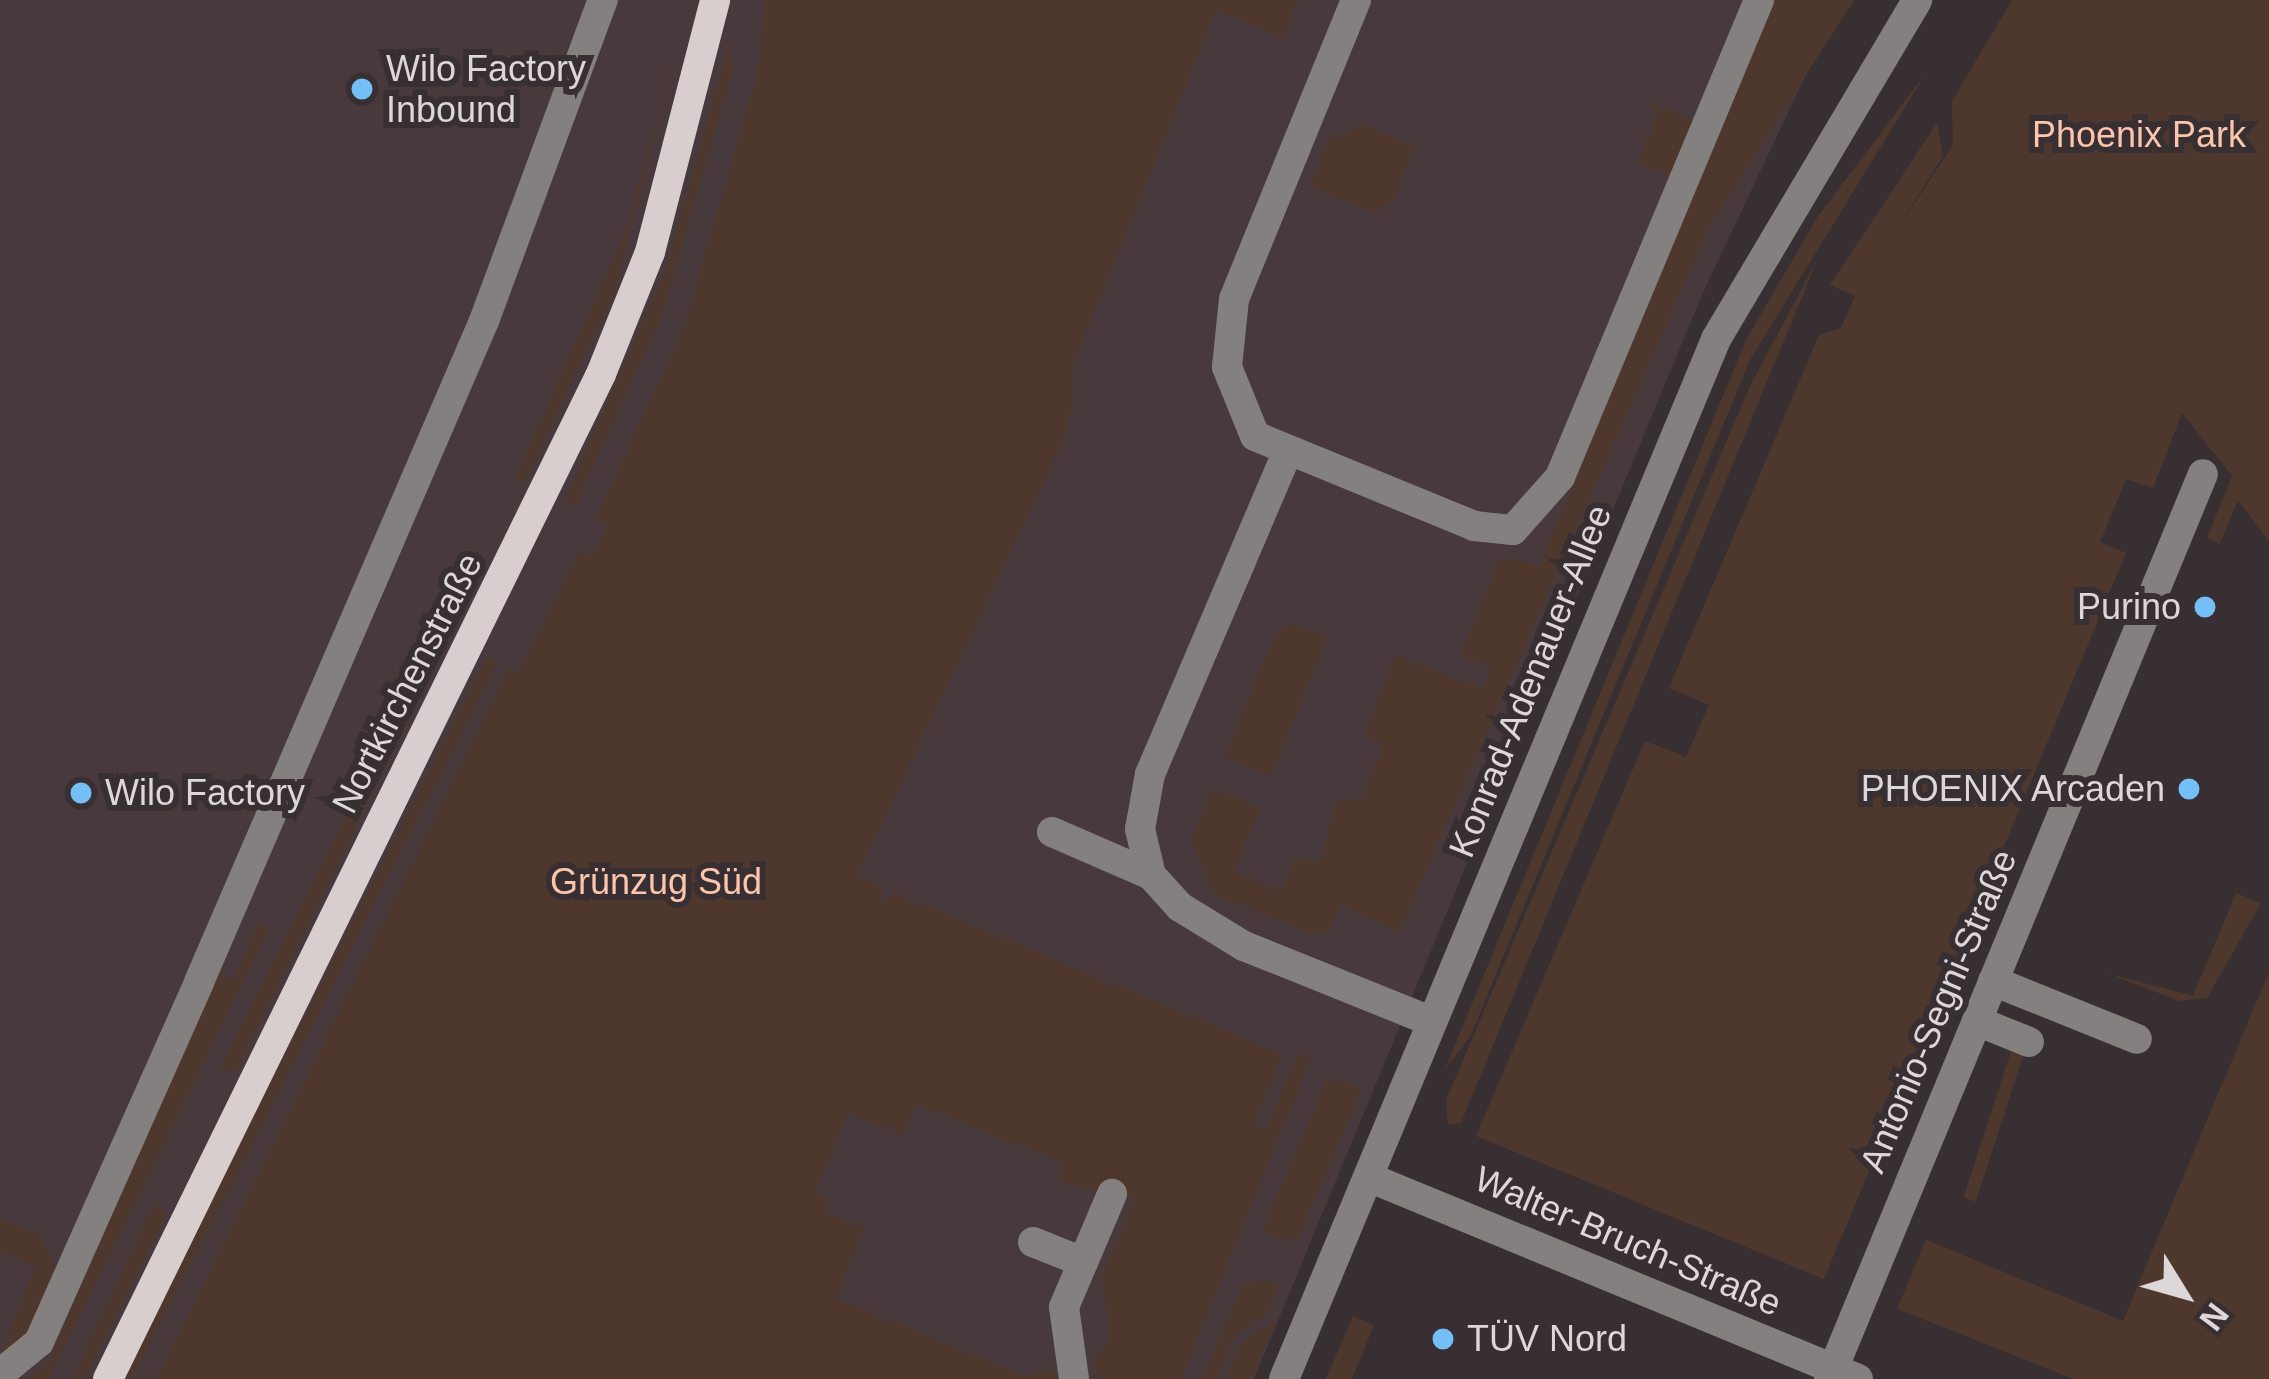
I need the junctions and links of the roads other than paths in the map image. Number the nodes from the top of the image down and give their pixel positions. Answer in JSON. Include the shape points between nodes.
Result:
{"nodes":[{"id":1,"x":604,"y":0,"type":"edge"},
{"id":2,"x":715,"y":0,"type":"edge"},
{"id":3,"x":1356,"y":0,"type":"edge"},
{"id":4,"x":1759,"y":0,"type":"edge"},
{"id":5,"x":1917,"y":0,"type":"edge"},
{"id":6,"x":1929,"y":0,"type":"edge"},
{"id":7,"x":1900,"y":39,"type":"junction"},
{"id":8,"x":1286,"y":453,"type":"junction"},
{"id":9,"x":2203,"y":474,"type":"dead end"},
{"id":10,"x":1052,"y":832,"type":"dead end"},
{"id":11,"x":1151,"y":875,"type":"junction"},
{"id":12,"x":1993,"y":980,"type":"junction"},
{"id":13,"x":1431,"y":1021,"type":"junction"},
{"id":14,"x":1977,"y":1021,"type":"junction"},
{"id":15,"x":2137,"y":1039,"type":"dead end"},
{"id":16,"x":2029,"y":1042,"type":"dead end"},
{"id":17,"x":1368,"y":1177,"type":"junction"},
{"id":18,"x":1112,"y":1194,"type":"dead end"},
{"id":19,"x":1034,"y":1242,"type":"dead end"},
{"id":20,"x":1083,"y":1262,"type":"junction"},
{"id":21,"x":0,"y":1374,"type":"edge"},
{"id":22,"x":1840,"y":1376,"type":"edge"},
{"id":23,"x":109,"y":1379,"type":"edge"},
{"id":24,"x":1074,"y":1379,"type":"edge"},
{"id":25,"x":1284,"y":1379,"type":"edge"}],
"edges":[{"from":1,"to":21,"type":"street","via":[[484,321],[199,982],[39,1342]]},
{"from":2,"to":23,"type":"main road","name":"Nortkirchenstraße","via":[[650,252],[602,374]]},
{"from":3,"to":8,"type":"street","via":[[1234,299],[1227,367],[1238,405],[1255,436]]},
{"from":4,"to":8,"type":"street","via":[[1543,501],[1513,530],[1474,526]]},
{"from":5,"to":7,"type":"street","name":"Konrad-Adenauer-Allee"},
{"from":6,"to":7,"type":"street","name":"Konrad-Adenauer-Allee"},
{"from":7,"to":13,"type":"street","name":"Konrad-Adenauer-Allee","via":[[1731,306]]},
{"from":8,"to":11,"type":"street","via":[[1150,774],[1140,829]]},
{"from":9,"to":12,"type":"street","name":"Antonio-Segni-Straße"},
{"from":10,"to":11,"type":"street"},
{"from":11,"to":13,"type":"street","via":[[1180,907],[1244,946]]},
{"from":12,"to":14,"type":"street","name":"Antonio-Segni-Straße"},
{"from":12,"to":15,"type":"street"},
{"from":13,"to":17,"type":"street","name":"Konrad-Adenauer-Allee"},
{"from":14,"to":16,"type":"street"},
{"from":14,"to":22,"type":"street","name":"Antonio-Segni-Straße"},
{"from":17,"to":22,"type":"street","name":"Walter-Bruch-Straße"},
{"from":17,"to":25,"type":"street","name":"Konrad-Adenauer-Allee"},
{"from":18,"to":20,"type":"street"},
{"from":19,"to":20,"type":"street"},
{"from":20,"to":24,"type":"street","via":[[1064,1307]]}]}
